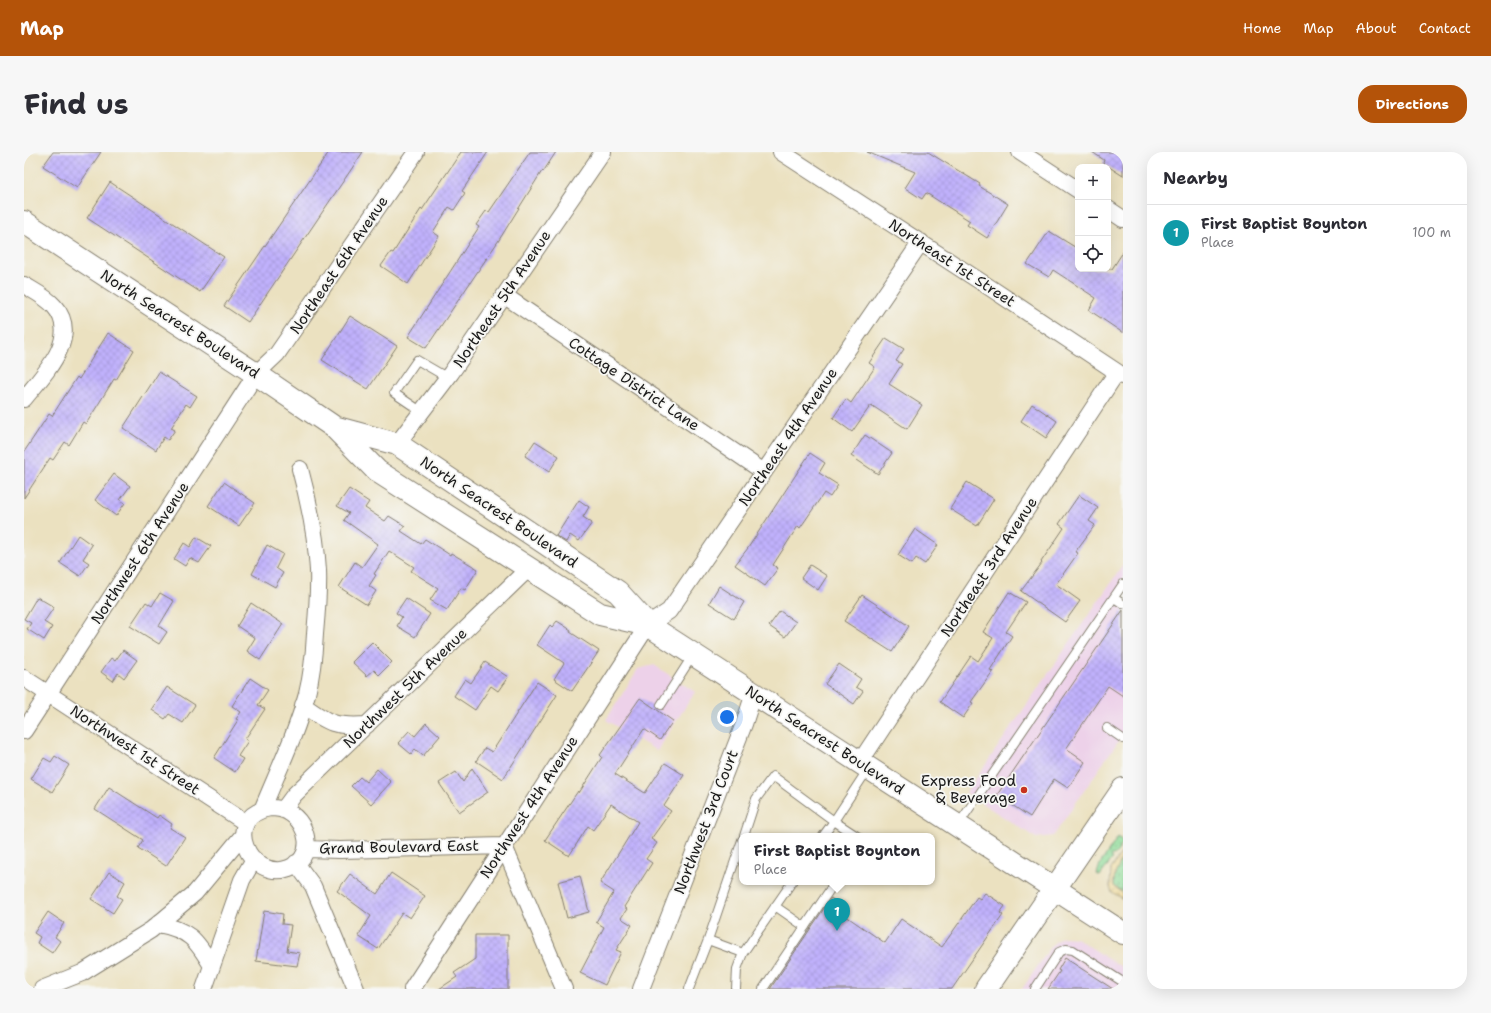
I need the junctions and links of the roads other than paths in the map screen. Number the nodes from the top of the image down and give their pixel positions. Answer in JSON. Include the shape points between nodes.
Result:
{"nodes":[{"id":1,"x":416,"y":152,"type":"edge"},
{"id":2,"x":603,"y":152,"type":"edge"},
{"id":3,"x":780,"y":152,"type":"edge"},
{"id":4,"x":1020,"y":152,"type":"edge"},
{"id":5,"x":1075,"y":188,"type":"edge"},
{"id":6,"x":1111,"y":211,"type":"edge"},
{"id":7,"x":1123,"y":219,"type":"edge"},
{"id":8,"x":24,"y":222,"type":"edge"},
{"id":9,"x":921,"y":242,"type":"junction"},
{"id":10,"x":24,"y":285,"type":"edge"},
{"id":11,"x":505,"y":296,"type":"junction"},
{"id":12,"x":256,"y":374,"type":"junction"},
{"id":13,"x":1120,"y":374,"type":"edge"},
{"id":14,"x":448,"y":378,"type":"junction"},
{"id":15,"x":24,"y":399,"type":"edge"},
{"id":16,"x":422,"y":412,"type":"junction"},
{"id":17,"x":334,"y":427,"type":"junction"},
{"id":18,"x":397,"y":444,"type":"junction"},
{"id":19,"x":300,"y":469,"type":"dead end"},
{"id":20,"x":764,"y":472,"type":"junction"},
{"id":21,"x":529,"y":568,"type":"junction"},
{"id":22,"x":1123,"y":584,"type":"edge"},
{"id":23,"x":1114,"y":598,"type":"junction"},
{"id":24,"x":1123,"y":604,"type":"edge"},
{"id":25,"x":648,"y":625,"type":"junction"},
{"id":26,"x":694,"y":654,"type":"junction"},
{"id":27,"x":24,"y":678,"type":"edge"},
{"id":28,"x":754,"y":693,"type":"junction"},
{"id":29,"x":48,"y":694,"type":"junction"},
{"id":30,"x":303,"y":705,"type":"junction"},
{"id":31,"x":661,"y":705,"type":"dead end"},
{"id":32,"x":367,"y":725,"type":"junction"},
{"id":33,"x":1106,"y":728,"type":"dead end"},
{"id":34,"x":24,"y":731,"type":"edge"},
{"id":35,"x":1123,"y":739,"type":"edge"},
{"id":36,"x":864,"y":765,"type":"junction"},
{"id":37,"x":1123,"y":789,"type":"edge"},
{"id":38,"x":262,"y":810,"type":"junction"},
{"id":39,"x":283,"y":810,"type":"junction"},
{"id":40,"x":834,"y":820,"type":"junction"},
{"id":41,"x":957,"y":826,"type":"junction"},
{"id":42,"x":244,"y":829,"type":"junction"},
{"id":43,"x":745,"y":833,"type":"edge"},
{"id":44,"x":825,"y":833,"type":"edge"},
{"id":45,"x":853,"y":833,"type":"edge"},
{"id":46,"x":504,"y":846,"type":"junction"},
{"id":47,"x":306,"y":849,"type":"junction"},
{"id":48,"x":739,"y":849,"type":"edge"},
{"id":49,"x":254,"y":859,"type":"junction"},
{"id":50,"x":296,"y":863,"type":"junction"},
{"id":51,"x":790,"y":885,"type":"edge"},
{"id":52,"x":834,"y":885,"type":"edge"},
{"id":53,"x":1054,"y":889,"type":"junction"},
{"id":54,"x":775,"y":906,"type":"junction"},
{"id":55,"x":158,"y":924,"type":"junction"},
{"id":56,"x":805,"y":927,"type":"junction"},
{"id":57,"x":1123,"y":933,"type":"edge"},
{"id":58,"x":708,"y":940,"type":"junction"},
{"id":59,"x":743,"y":953,"type":"junction"},
{"id":60,"x":212,"y":966,"type":"junction"},
{"id":61,"x":1123,"y":982,"type":"edge"},
{"id":62,"x":42,"y":989,"type":"edge"},
{"id":63,"x":204,"y":989,"type":"edge"},
{"id":64,"x":356,"y":989,"type":"edge"},
{"id":65,"x":412,"y":989,"type":"edge"},
{"id":66,"x":564,"y":989,"type":"edge"},
{"id":67,"x":641,"y":989,"type":"edge"},
{"id":68,"x":689,"y":989,"type":"edge"},
{"id":69,"x":736,"y":989,"type":"edge"},
{"id":70,"x":763,"y":989,"type":"edge"},
{"id":71,"x":986,"y":989,"type":"edge"},
{"id":72,"x":1035,"y":989,"type":"edge"}],
"edges":[{"from":1,"to":12,"type":"street","name":"Northeast 6th Avenue","via":[[277,354]]},
{"from":2,"to":11,"type":"street","name":"Northeast 5th Avenue"},
{"from":3,"to":9,"type":"street","name":"Northeast 1st Street"},
{"from":4,"to":5,"type":"street"},
{"from":6,"to":7,"type":"street"},
{"from":8,"to":12,"type":"street","name":"North Seacrest Boulevard"},
{"from":9,"to":13,"type":"street","name":"Northeast 1st Street"},
{"from":9,"to":20,"type":"street","name":"Northeast 4th Avenue"},
{"from":10,"to":15,"type":"street","via":[[54,305],[64,325],[64,336],[61,349]]},
{"from":11,"to":14,"type":"street","name":"Northeast 5th Avenue"},
{"from":11,"to":20,"type":"street","name":"Cottage District Lane"},
{"from":12,"to":17,"type":"street","name":"North Seacrest Boulevard"},
{"from":12,"to":29,"type":"street","name":"Northwest 6th Avenue"},
{"from":13,"to":36,"type":"street","name":"Northeast 3rd Avenue"},
{"from":14,"to":16,"type":"street","name":"Northeast 5th Avenue"},
{"from":14,"to":16,"type":"lane","via":[[417,360],[394,393]]},
{"from":16,"to":18,"type":"street","name":"Northeast 5th Avenue"},
{"from":17,"to":18,"type":"street","name":"North Seacrest Boulevard"},
{"from":17,"to":21,"type":"street","name":"North Seacrest Boulevard","via":[[377,470]]},
{"from":18,"to":25,"type":"street","name":"North Seacrest Boulevard","via":[[618,592]]},
{"from":19,"to":30,"type":"street","via":[[315,539],[318,577],[313,663]]},
{"from":20,"to":25,"type":"street","name":"Northeast 4th Avenue","via":[[669,611]]},
{"from":21,"to":25,"type":"street","name":"North Seacrest Boulevard","via":[[600,614]]},
{"from":21,"to":32,"type":"street","name":"Northwest 5th Avenue"},
{"from":22,"to":23,"type":"lane"},
{"from":23,"to":24,"type":"lane"},
{"from":23,"to":41,"type":"lane"},
{"from":25,"to":26,"type":"street","name":"North Seacrest Boulevard"},
{"from":25,"to":46,"type":"street","name":"Northwest 4th Avenue"},
{"from":26,"to":28,"type":"street","name":"North Seacrest Boulevard"},
{"from":26,"to":31,"type":"lane"},
{"from":27,"to":29,"type":"street","name":"Northwest 1st Street"},
{"from":28,"to":36,"type":"street","name":"North Seacrest Boulevard"},
{"from":28,"to":67,"type":"street","name":"Northwest 3rd Court"},
{"from":29,"to":34,"type":"street","name":"Northwest 6th Avenue"},
{"from":29,"to":42,"type":"street","name":"Northwest 1st Street"},
{"from":30,"to":32,"type":"street","via":[[334,725]]},
{"from":30,"to":38,"type":"street","via":[[290,745]]},
{"from":32,"to":39,"type":"street","name":"Northwest 5th Avenue","via":[[294,795]]},
{"from":33,"to":35,"type":"lane"},
{"from":36,"to":40,"type":"lane"},
{"from":36,"to":41,"type":"street","name":"North Seacrest Boulevard"},
{"from":37,"to":53,"type":"street"},
{"from":38,"to":39,"type":"street"},
{"from":38,"to":42,"type":"street","via":[[252,815]]},
{"from":39,"to":47,"type":"street","via":[[295,816],[304,828]]},
{"from":40,"to":43,"type":"lane","via":[[773,776],[756,799]]},
{"from":40,"to":44,"type":"lane"},
{"from":40,"to":45,"type":"lane"},
{"from":41,"to":53,"type":"street","name":"North Seacrest Boulevard"},
{"from":42,"to":49,"type":"street","via":[[244,845]]},
{"from":42,"to":55,"type":"street","via":[[195,892]]},
{"from":46,"to":47,"type":"street","name":"Grand Boulevard East"},
{"from":46,"to":65,"type":"street","name":"Northwest 4th Avenue"},
{"from":46,"to":66,"type":"street"},
{"from":47,"to":50,"type":"street"},
{"from":48,"to":58,"type":"lane"},
{"from":49,"to":50,"type":"street","via":[[271,869],[289,868]]},
{"from":49,"to":60,"type":"street","via":[[242,880]]},
{"from":50,"to":64,"type":"street","via":[[313,886]]},
{"from":51,"to":54,"type":"lane"},
{"from":52,"to":56,"type":"lane"},
{"from":53,"to":57,"type":"street","name":"North Seacrest Boulevard"},
{"from":53,"to":71,"type":"street"},
{"from":54,"to":56,"type":"lane"},
{"from":54,"to":59,"type":"lane"},
{"from":55,"to":60,"type":"street","via":[[175,927],[190,936]]},
{"from":55,"to":62,"type":"street","via":[[104,961]]},
{"from":56,"to":70,"type":"lane"},
{"from":58,"to":59,"type":"lane"},
{"from":58,"to":68,"type":"lane"},
{"from":59,"to":69,"type":"lane","via":[[737,969]]},
{"from":60,"to":63,"type":"street"},
{"from":61,"to":72,"type":"lane","via":[[1073,950],[1066,949],[1059,952]]}]}
